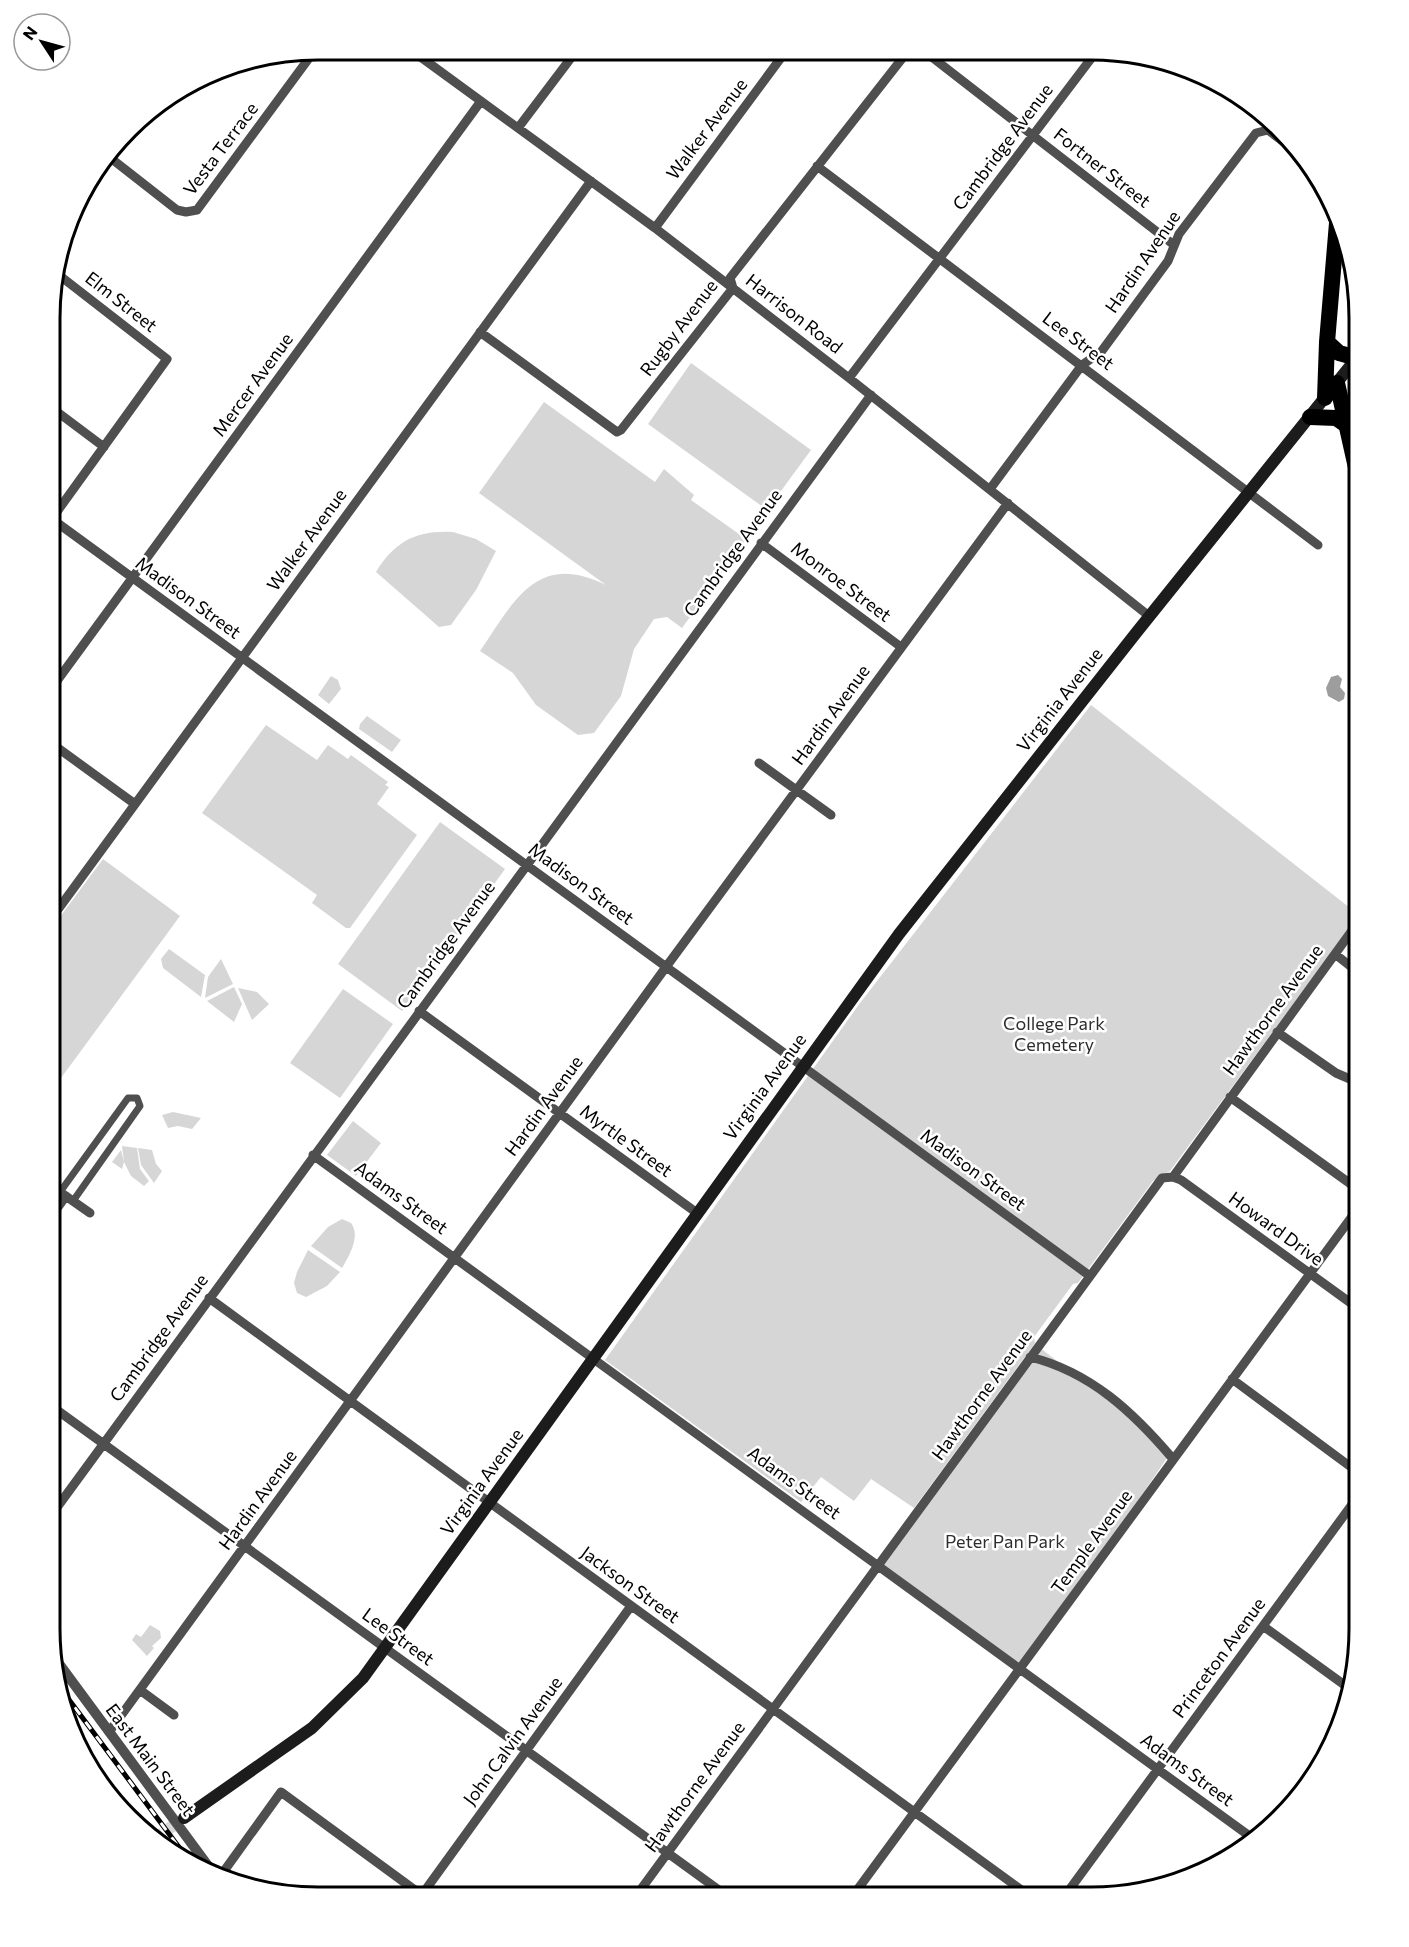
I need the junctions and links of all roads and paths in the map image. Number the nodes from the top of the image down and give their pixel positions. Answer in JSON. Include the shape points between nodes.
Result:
{"nodes":[{"id":1,"x":425,"y":60,"type":"edge"},
{"id":2,"x":569,"y":60,"type":"edge"},
{"id":3,"x":779,"y":60,"type":"edge"},
{"id":4,"x":901,"y":60,"type":"edge"},
{"id":5,"x":935,"y":60,"type":"edge"},
{"id":6,"x":1090,"y":60,"type":"edge"},
{"id":7,"x":307,"y":61,"type":"edge"},
{"id":8,"x":481,"y":101,"type":"junction"},
{"id":9,"x":518,"y":128,"type":"junction"},
{"id":10,"x":1267,"y":130,"type":"edge"},
{"id":11,"x":1032,"y":136,"type":"junction"},
{"id":12,"x":114,"y":160,"type":"edge"},
{"id":13,"x":818,"y":166,"type":"junction"},
{"id":14,"x":591,"y":182,"type":"junction"},
{"id":15,"x":655,"y":228,"type":"junction"},
{"id":16,"x":1336,"y":240,"type":"edge"},
{"id":17,"x":1174,"y":245,"type":"junction"},
{"id":18,"x":940,"y":258,"type":"junction"},
{"id":19,"x":63,"y":278,"type":"edge"},
{"id":20,"x":733,"y":288,"type":"junction"},
{"id":21,"x":480,"y":332,"type":"junction"},
{"id":22,"x":1327,"y":342,"type":"junction"},
{"id":23,"x":1349,"y":355,"type":"edge"},
{"id":24,"x":1082,"y":365,"type":"junction"},
{"id":25,"x":1349,"y":368,"type":"edge"},
{"id":26,"x":849,"y":378,"type":"junction"},
{"id":27,"x":1337,"y":383,"type":"junction"},
{"id":28,"x":871,"y":395,"type":"junction"},
{"id":29,"x":1325,"y":398,"type":"junction"},
{"id":30,"x":60,"y":414,"type":"edge"},
{"id":31,"x":1310,"y":417,"type":"junction"},
{"id":32,"x":1348,"y":427,"type":"junction"},
{"id":33,"x":1349,"y":432,"type":"edge"},
{"id":34,"x":104,"y":447,"type":"junction"},
{"id":35,"x":990,"y":489,"type":"junction"},
{"id":36,"x":1249,"y":492,"type":"junction"},
{"id":37,"x":1008,"y":503,"type":"junction"},
{"id":38,"x":60,"y":508,"type":"edge"},
{"id":39,"x":60,"y":525,"type":"edge"},
{"id":40,"x":761,"y":543,"type":"junction"},
{"id":41,"x":1318,"y":545,"type":"dead end"},
{"id":42,"x":132,"y":578,"type":"junction"},
{"id":43,"x":1149,"y":616,"type":"junction"},
{"id":44,"x":901,"y":647,"type":"junction"},
{"id":45,"x":242,"y":658,"type":"junction"},
{"id":46,"x":60,"y":677,"type":"edge"},
{"id":47,"x":60,"y":750,"type":"edge"},
{"id":48,"x":759,"y":764,"type":"dead end"},
{"id":49,"x":796,"y":790,"type":"junction"},
{"id":50,"x":135,"y":804,"type":"junction"},
{"id":51,"x":831,"y":815,"type":"dead end"},
{"id":52,"x":526,"y":865,"type":"junction"},
{"id":53,"x":60,"y":907,"type":"edge"},
{"id":54,"x":1349,"y":935,"type":"edge"},
{"id":55,"x":1335,"y":954,"type":"junction"},
{"id":56,"x":1349,"y":965,"type":"edge"},
{"id":57,"x":666,"y":967,"type":"junction"},
{"id":58,"x":419,"y":1011,"type":"junction"},
{"id":59,"x":1277,"y":1032,"type":"junction"},
{"id":60,"x":802,"y":1066,"type":"junction"},
{"id":61,"x":1349,"y":1079,"type":"edge"},
{"id":62,"x":1230,"y":1097,"type":"junction"},
{"id":63,"x":559,"y":1113,"type":"junction"},
{"id":64,"x":313,"y":1155,"type":"junction"},
{"id":65,"x":1173,"y":1177,"type":"junction"},
{"id":66,"x":1349,"y":1183,"type":"edge"},
{"id":67,"x":60,"y":1192,"type":"edge"},
{"id":68,"x":66,"y":1196,"type":"junction"},
{"id":69,"x":60,"y":1204,"type":"edge"},
{"id":70,"x":90,"y":1213,"type":"dead end"},
{"id":71,"x":697,"y":1213,"type":"junction"},
{"id":72,"x":1349,"y":1220,"type":"edge"},
{"id":73,"x":454,"y":1257,"type":"junction"},
{"id":74,"x":1310,"y":1273,"type":"junction"},
{"id":75,"x":1090,"y":1276,"type":"junction"},
{"id":76,"x":209,"y":1298,"type":"junction"},
{"id":77,"x":1349,"y":1302,"type":"edge"},
{"id":78,"x":1030,"y":1357,"type":"junction"},
{"id":79,"x":593,"y":1358,"type":"junction"},
{"id":80,"x":1232,"y":1379,"type":"junction"},
{"id":81,"x":350,"y":1401,"type":"junction"},
{"id":82,"x":60,"y":1412,"type":"edge"},
{"id":83,"x":103,"y":1443,"type":"junction"},
{"id":84,"x":1173,"y":1459,"type":"junction"},
{"id":85,"x":1349,"y":1466,"type":"edge"},
{"id":86,"x":489,"y":1502,"type":"junction"},
{"id":87,"x":60,"y":1503,"type":"edge"},
{"id":88,"x":1349,"y":1509,"type":"edge"},
{"id":89,"x":245,"y":1546,"type":"junction"},
{"id":90,"x":878,"y":1565,"type":"junction"},
{"id":91,"x":631,"y":1606,"type":"junction"},
{"id":92,"x":1263,"y":1626,"type":"junction"},
{"id":93,"x":385,"y":1647,"type":"junction"},
{"id":94,"x":1020,"y":1668,"type":"junction"},
{"id":95,"x":63,"y":1669,"type":"edge"},
{"id":96,"x":1343,"y":1684,"type":"edge"},
{"id":97,"x":140,"y":1690,"type":"junction"},
{"id":98,"x":773,"y":1709,"type":"junction"},
{"id":99,"x":174,"y":1715,"type":"dead end"},
{"id":100,"x":109,"y":1732,"type":"junction"},
{"id":101,"x":527,"y":1750,"type":"junction"},
{"id":102,"x":1158,"y":1769,"type":"junction"},
{"id":103,"x":914,"y":1812,"type":"junction"},
{"id":104,"x":184,"y":1818,"type":"tunnel mouth"},
{"id":105,"x":1247,"y":1834,"type":"edge"},
{"id":106,"x":668,"y":1853,"type":"junction"},
{"id":107,"x":205,"y":1860,"type":"edge"},
{"id":108,"x":225,"y":1869,"type":"edge"},
{"id":109,"x":411,"y":1887,"type":"edge"},
{"id":110,"x":428,"y":1887,"type":"edge"},
{"id":111,"x":643,"y":1887,"type":"edge"},
{"id":112,"x":715,"y":1887,"type":"edge"},
{"id":113,"x":859,"y":1887,"type":"edge"},
{"id":114,"x":1017,"y":1887,"type":"edge"},
{"id":115,"x":1071,"y":1887,"type":"edge"}],
"edges":[{"from":1,"to":8,"type":"street","name":"Harrison Road"},
{"from":2,"to":9,"type":"street"},
{"from":3,"to":15,"type":"street","name":"Walker Avenue"},
{"from":4,"to":13,"type":"street","name":"Rugby Avenue"},
{"from":5,"to":11,"type":"street","name":"Fortner Street"},
{"from":6,"to":11,"type":"street","name":"Cambridge Avenue"},
{"from":7,"to":12,"type":"street","name":"Vesta Terrace","via":[[197,210],[177,210]]},
{"from":8,"to":9,"type":"street","name":"Harrison Road"},
{"from":8,"to":42,"type":"street","name":"Mercer Avenue"},
{"from":9,"to":14,"type":"street","name":"Harrison Road"},
{"from":10,"to":17,"type":"street","name":"Hardin Avenue","via":[[1256,133]]},
{"from":11,"to":17,"type":"street","name":"Fortner Street"},
{"from":11,"to":18,"type":"street","name":"Cambridge Avenue"},
{"from":13,"to":18,"type":"street","name":"Lee Street"},
{"from":13,"to":20,"type":"street","name":"Rugby Avenue","via":[[730,278]]},
{"from":14,"to":15,"type":"street","name":"Harrison Road"},
{"from":14,"to":21,"type":"street","name":"Walker Avenue"},
{"from":15,"to":20,"type":"street","name":"Harrison Road"},
{"from":16,"to":22,"type":"highway"},
{"from":17,"to":24,"type":"street","name":"Hardin Avenue","via":[[1168,261],[1101,352]]},
{"from":18,"to":24,"type":"street","name":"Lee Street"},
{"from":18,"to":26,"type":"street","name":"Cambridge Avenue"},
{"from":19,"to":34,"type":"street","name":"Elm Street","via":[[167,359]]},
{"from":20,"to":21,"type":"street","name":"Rugby Avenue","via":[[617,432]]},
{"from":20,"to":26,"type":"street","name":"Harrison Road"},
{"from":21,"to":45,"type":"street","name":"Walker Avenue"},
{"from":22,"to":23,"type":"highway","via":[[1339,353]]},
{"from":22,"to":29,"type":"highway"},
{"from":24,"to":35,"type":"street","name":"Hardin Avenue"},
{"from":24,"to":36,"type":"street","name":"Lee Street"},
{"from":25,"to":27,"type":"main road","name":"Virginia Avenue"},
{"from":26,"to":28,"type":"street","name":"Harrison Road"},
{"from":27,"to":29,"type":"main road","name":"Virginia Avenue"},
{"from":27,"to":32,"type":"highway"},
{"from":28,"to":35,"type":"street","name":"Harrison Road"},
{"from":28,"to":40,"type":"street","name":"Cambridge Avenue"},
{"from":29,"to":31,"type":"main road","name":"Virginia Avenue"},
{"from":30,"to":34,"type":"street"},
{"from":31,"to":32,"type":"highway","via":[[1336,418]]},
{"from":31,"to":36,"type":"main road","name":"Virginia Avenue"},
{"from":32,"to":33,"type":"highway"},
{"from":34,"to":38,"type":"street"},
{"from":35,"to":37,"type":"street","name":"Harrison Road"},
{"from":36,"to":41,"type":"street","name":"Lee Street"},
{"from":36,"to":43,"type":"main road","name":"Virginia Avenue"},
{"from":37,"to":43,"type":"street","name":"Harrison Road"},
{"from":37,"to":44,"type":"street","name":"Hardin Avenue"},
{"from":39,"to":42,"type":"street","name":"Madison Street"},
{"from":40,"to":44,"type":"street","name":"Monroe Street"},
{"from":40,"to":52,"type":"street","name":"Cambridge Avenue"},
{"from":42,"to":45,"type":"street","name":"Madison Street"},
{"from":42,"to":46,"type":"street","name":"Mercer Avenue"},
{"from":43,"to":60,"type":"main road","name":"Virginia Avenue","via":[[899,934]]},
{"from":44,"to":49,"type":"street","name":"Hardin Avenue"},
{"from":45,"to":50,"type":"street","name":"Walker Avenue"},
{"from":45,"to":52,"type":"street","name":"Madison Street"},
{"from":47,"to":50,"type":"street"},
{"from":48,"to":49,"type":"street"},
{"from":49,"to":51,"type":"street"},
{"from":49,"to":57,"type":"street","name":"Hardin Avenue"},
{"from":50,"to":53,"type":"street","name":"Walker Avenue"},
{"from":52,"to":57,"type":"street","name":"Madison Street"},
{"from":52,"to":58,"type":"street","name":"Cambridge Avenue"},
{"from":54,"to":55,"type":"street","name":"Hawthorne Avenue"},
{"from":55,"to":56,"type":"street"},
{"from":55,"to":59,"type":"street","name":"Hawthorne Avenue"},
{"from":57,"to":60,"type":"street","name":"Madison Street"},
{"from":57,"to":63,"type":"street","name":"Hardin Avenue"},
{"from":58,"to":63,"type":"street","name":"Myrtle Street"},
{"from":58,"to":64,"type":"street","name":"Cambridge Avenue"},
{"from":59,"to":61,"type":"street"},
{"from":59,"to":62,"type":"street","name":"Hawthorne Avenue"},
{"from":60,"to":71,"type":"main road","name":"Virginia Avenue"},
{"from":60,"to":75,"type":"street","name":"Madison Street"},
{"from":62,"to":65,"type":"street","name":"Hawthorne Avenue"},
{"from":62,"to":66,"type":"street"},
{"from":63,"to":71,"type":"street","name":"Myrtle Street"},
{"from":63,"to":73,"type":"street","name":"Hardin Avenue"},
{"from":64,"to":73,"type":"street","name":"Adams Street"},
{"from":64,"to":76,"type":"street","name":"Cambridge Avenue"},
{"from":65,"to":74,"type":"street","name":"Howard Drive"},
{"from":65,"to":75,"type":"street","name":"Hawthorne Avenue","via":[[1162,1178]]},
{"from":67,"to":68,"type":"street"},
{"from":68,"to":68,"type":"street","via":[[128,1098],[137,1098],[140,1106]]},
{"from":68,"to":69,"type":"street"},
{"from":68,"to":70,"type":"street"},
{"from":71,"to":79,"type":"main road","name":"Virginia Avenue"},
{"from":72,"to":74,"type":"street","name":"Temple Avenue"},
{"from":73,"to":79,"type":"street","name":"Adams Street"},
{"from":73,"to":81,"type":"street","name":"Hardin Avenue"},
{"from":74,"to":77,"type":"street","name":"Howard Drive"},
{"from":74,"to":80,"type":"street","name":"Temple Avenue"},
{"from":75,"to":78,"type":"street","name":"Hawthorne Avenue"},
{"from":76,"to":81,"type":"street","name":"Jackson Street"},
{"from":76,"to":83,"type":"street","name":"Cambridge Avenue"},
{"from":78,"to":84,"type":"street","via":[[1068,1369],[1114,1398]]},
{"from":78,"to":90,"type":"street","name":"Hawthorne Avenue"},
{"from":79,"to":86,"type":"main road","name":"Virginia Avenue"},
{"from":79,"to":90,"type":"street","name":"Adams Street"},
{"from":80,"to":84,"type":"street","name":"Temple Avenue"},
{"from":80,"to":85,"type":"street"},
{"from":81,"to":86,"type":"street","name":"Jackson Street"},
{"from":81,"to":89,"type":"street","name":"Hardin Avenue"},
{"from":82,"to":83,"type":"street","name":"Lee Street"},
{"from":83,"to":87,"type":"street","name":"Cambridge Avenue"},
{"from":83,"to":89,"type":"street","name":"Lee Street"},
{"from":84,"to":94,"type":"street","name":"Temple Avenue"},
{"from":86,"to":91,"type":"street","name":"Jackson Street"},
{"from":86,"to":93,"type":"main road","name":"Virginia Avenue"},
{"from":88,"to":92,"type":"street","name":"Princeton Avenue"},
{"from":89,"to":93,"type":"street","name":"Lee Street"},
{"from":89,"to":97,"type":"street","name":"Hardin Avenue"},
{"from":90,"to":94,"type":"street","name":"Adams Street"},
{"from":90,"to":98,"type":"street","name":"Hawthorne Avenue"},
{"from":91,"to":98,"type":"street","name":"Jackson Street"},
{"from":91,"to":101,"type":"street","name":"John Calvin Avenue"},
{"from":92,"to":96,"type":"street"},
{"from":92,"to":102,"type":"street","name":"Princeton Avenue"},
{"from":93,"to":101,"type":"street","name":"Lee Street"},
{"from":93,"to":104,"type":"main road","name":"Virginia Avenue","via":[[363,1678],[312,1728]]},
{"from":94,"to":102,"type":"street","name":"Adams Street"},
{"from":94,"to":103,"type":"street","name":"Temple Avenue"},
{"from":95,"to":100,"type":"street","name":"East Main Street"},
{"from":97,"to":99,"type":"street"},
{"from":97,"to":100,"type":"street","name":"Hardin Avenue"},
{"from":98,"to":103,"type":"street","name":"Jackson Street"},
{"from":98,"to":106,"type":"street","name":"Hawthorne Avenue"},
{"from":100,"to":107,"type":"street","name":"East Main Street"},
{"from":101,"to":106,"type":"street","name":"Lee Street"},
{"from":101,"to":110,"type":"street","name":"John Calvin Avenue"},
{"from":102,"to":105,"type":"street","name":"Adams Street"},
{"from":102,"to":115,"type":"street","name":"Princeton Avenue"},
{"from":103,"to":113,"type":"street","name":"Temple Avenue"},
{"from":103,"to":114,"type":"street","name":"Jackson Street"},
{"from":106,"to":111,"type":"street","name":"Hawthorne Avenue"},
{"from":106,"to":112,"type":"street","name":"Lee Street"},
{"from":108,"to":109,"type":"street","via":[[281,1792]]}]}
